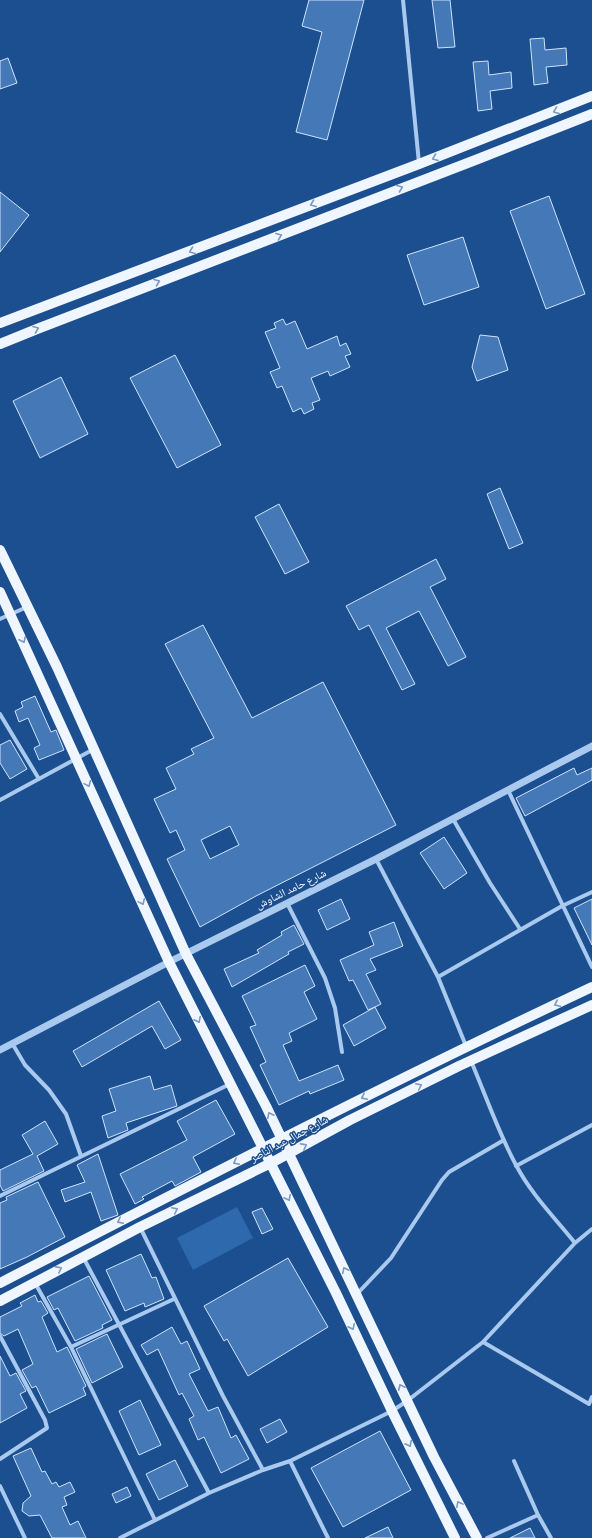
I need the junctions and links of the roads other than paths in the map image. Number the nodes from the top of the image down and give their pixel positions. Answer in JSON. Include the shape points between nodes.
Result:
{"nodes":[{"id":1,"x":403,"y":0,"type":"edge"},
{"id":2,"x":592,"y":96,"type":"edge"},
{"id":3,"x":592,"y":114,"type":"edge"},
{"id":4,"x":419,"y":164,"type":"junction"},
{"id":5,"x":0,"y":322,"type":"edge"},
{"id":6,"x":0,"y":344,"type":"edge"},
{"id":7,"x":0,"y":550,"type":"edge"},
{"id":8,"x":0,"y":592,"type":"edge"},
{"id":9,"x":28,"y":606,"type":"junction"},
{"id":10,"x":11,"y":614,"type":"junction"},
{"id":11,"x":0,"y":619,"type":"edge"},
{"id":12,"x":0,"y":714,"type":"edge"},
{"id":13,"x":592,"y":746,"type":"edge"},
{"id":14,"x":94,"y":749,"type":"junction"},
{"id":15,"x":77,"y":759,"type":"junction"},
{"id":16,"x":39,"y":779,"type":"junction"},
{"id":17,"x":508,"y":790,"type":"junction"},
{"id":18,"x":0,"y":800,"type":"edge"},
{"id":19,"x":453,"y":819,"type":"junction"},
{"id":20,"x":376,"y":859,"type":"junction"},
{"id":21,"x":592,"y":892,"type":"edge"},
{"id":22,"x":287,"y":903,"type":"junction"},
{"id":23,"x":562,"y":906,"type":"junction"},
{"id":24,"x":520,"y":929,"type":"junction"},
{"id":25,"x":186,"y":954,"type":"junction"},
{"id":26,"x":169,"y":962,"type":"junction"},
{"id":27,"x":592,"y":967,"type":"edge"},
{"id":28,"x":438,"y":978,"type":"junction"},
{"id":29,"x":592,"y":987,"type":"edge"},
{"id":30,"x":592,"y":1005,"type":"edge"},
{"id":31,"x":12,"y":1043,"type":"junction"},
{"id":32,"x":466,"y":1046,"type":"junction"},
{"id":33,"x":0,"y":1050,"type":"edge"},
{"id":34,"x":342,"y":1052,"type":"dead end"},
{"id":35,"x":471,"y":1061,"type":"junction"},
{"id":36,"x":230,"y":1084,"type":"junction"},
{"id":37,"x":592,"y":1125,"type":"edge"},
{"id":38,"x":282,"y":1138,"type":"junction"},
{"id":39,"x":504,"y":1140,"type":"junction"},
{"id":40,"x":263,"y":1148,"type":"junction"},
{"id":41,"x":289,"y":1153,"type":"junction"},
{"id":42,"x":81,"y":1156,"type":"junction"},
{"id":43,"x":271,"y":1163,"type":"junction"},
{"id":44,"x":516,"y":1166,"type":"junction"},
{"id":45,"x":0,"y":1196,"type":"edge"},
{"id":46,"x":140,"y":1227,"type":"junction"},
{"id":47,"x":592,"y":1229,"type":"edge"},
{"id":48,"x":575,"y":1243,"type":"junction"},
{"id":49,"x":83,"y":1257,"type":"junction"},
{"id":50,"x":34,"y":1282,"type":"junction"},
{"id":51,"x":0,"y":1283,"type":"edge"},
{"id":52,"x":357,"y":1294,"type":"junction"},
{"id":53,"x":174,"y":1299,"type":"junction"},
{"id":54,"x":0,"y":1301,"type":"edge"},
{"id":55,"x":120,"y":1325,"type":"junction"},
{"id":56,"x":0,"y":1336,"type":"edge"},
{"id":57,"x":483,"y":1342,"type":"junction"},
{"id":58,"x":71,"y":1347,"type":"junction"},
{"id":59,"x":592,"y":1398,"type":"edge"},
{"id":60,"x":407,"y":1401,"type":"junction"},
{"id":61,"x":590,"y":1406,"type":"edge"},
{"id":62,"x":392,"y":1411,"type":"junction"},
{"id":63,"x":0,"y":1459,"type":"edge"},
{"id":64,"x":290,"y":1461,"type":"junction"},
{"id":65,"x":514,"y":1461,"type":"dead end"},
{"id":66,"x":263,"y":1470,"type":"junction"},
{"id":67,"x":0,"y":1486,"type":"edge"},
{"id":68,"x":209,"y":1492,"type":"junction"},
{"id":69,"x":538,"y":1515,"type":"junction"},
{"id":70,"x":155,"y":1520,"type":"junction"},
{"id":71,"x":25,"y":1538,"type":"edge"},
{"id":72,"x":120,"y":1538,"type":"edge"},
{"id":73,"x":328,"y":1538,"type":"edge"},
{"id":74,"x":455,"y":1538,"type":"edge"},
{"id":75,"x":477,"y":1538,"type":"edge"},
{"id":76,"x":487,"y":1538,"type":"edge"},
{"id":77,"x":551,"y":1538,"type":"edge"}],
"edges":[{"from":1,"to":4,"type":"street"},
{"from":2,"to":4,"type":"main road","one_way":true},
{"from":6,"to":3,"type":"main road","one_way":true},
{"from":4,"to":5,"type":"main road","one_way":true},
{"from":7,"to":9,"type":"main road"},
{"from":8,"to":10,"type":"main road"},
{"from":9,"to":10,"type":"street"},
{"from":9,"to":14,"type":"main road"},
{"from":10,"to":11,"type":"street"},
{"from":10,"to":15,"type":"main road","one_way":true},
{"from":12,"to":16,"type":"street"},
{"from":13,"to":17,"type":"street","name":"شارع حامد الشاوش"},
{"from":14,"to":15,"type":"street"},
{"from":14,"to":25,"type":"main road"},
{"from":15,"to":16,"type":"street"},
{"from":15,"to":26,"type":"main road","one_way":true},
{"from":16,"to":18,"type":"street"},
{"from":17,"to":19,"type":"street","name":"شارع حامد الشاوش"},
{"from":17,"to":23,"type":"street"},
{"from":19,"to":20,"type":"street","name":"شارع حامد الشاوش"},
{"from":19,"to":24,"type":"street"},
{"from":20,"to":22,"type":"street","name":"شارع حامد الشاوش"},
{"from":20,"to":28,"type":"street"},
{"from":21,"to":23,"type":"street"},
{"from":22,"to":25,"type":"street","name":"شارع حامد الشاوش"},
{"from":22,"to":34,"type":"street","via":[[325,978],[335,1008]]},
{"from":23,"to":24,"type":"street"},
{"from":23,"to":27,"type":"street"},
{"from":24,"to":28,"type":"street"},
{"from":25,"to":26,"type":"street","name":"شارع حامد الشاوش"},
{"from":38,"to":25,"type":"main road","one_way":true},
{"from":26,"to":31,"type":"street","name":"شارع حامد الشاوش"},
{"from":26,"to":36,"type":"main road","one_way":true},
{"from":28,"to":32,"type":"street"},
{"from":29,"to":32,"type":"main road","name":"شارع جمال عبد الناصر","one_way":true},
{"from":30,"to":35,"type":"main road","name":"شارع جمال عبد الناصر"},
{"from":31,"to":33,"type":"street","name":"شارع حامد الشاوش"},
{"from":31,"to":42,"type":"street","via":[[25,1065],[49,1090],[66,1114]]},
{"from":32,"to":38,"type":"main road","name":"شارع جمال عبد الناصر","one_way":true},
{"from":35,"to":39,"type":"street"},
{"from":41,"to":35,"type":"main road","name":"شارع جمال عبد الناصر","one_way":true},
{"from":36,"to":40,"type":"main road"},
{"from":36,"to":42,"type":"street"},
{"from":37,"to":44,"type":"street"},
{"from":38,"to":40,"type":"main road","name":"شارع جمال عبد الناصر"},
{"from":38,"to":41,"type":"main road"},
{"from":39,"to":44,"type":"street"},
{"from":39,"to":52,"type":"street","via":[[449,1172],[391,1258]]},
{"from":40,"to":43,"type":"main road"},
{"from":40,"to":51,"type":"main road","name":"شارع جمال عبد الناصر","one_way":true},
{"from":41,"to":43,"type":"main road","name":"شارع جمال عبد الناصر"},
{"from":52,"to":41,"type":"main road","one_way":true},
{"from":42,"to":45,"type":"street"},
{"from":46,"to":43,"type":"main road","name":"شارع جمال عبد الناصر","one_way":true},
{"from":43,"to":62,"type":"main road","one_way":true},
{"from":44,"to":48,"type":"street"},
{"from":46,"to":49,"type":"main road","name":"شارع جمال عبد الناصر"},
{"from":46,"to":53,"type":"street"},
{"from":47,"to":48,"type":"street"},
{"from":48,"to":57,"type":"street"},
{"from":50,"to":49,"type":"main road","name":"شارع جمال عبد الناصر","one_way":true},
{"from":49,"to":55,"type":"street"},
{"from":50,"to":54,"type":"main road","name":"شارع جمال عبد الناصر"},
{"from":50,"to":58,"type":"street"},
{"from":60,"to":52,"type":"main road","one_way":true},
{"from":53,"to":55,"type":"street"},
{"from":53,"to":66,"type":"street"},
{"from":55,"to":58,"type":"street"},
{"from":55,"to":68,"type":"street"},
{"from":56,"to":63,"type":"street","via":[[47,1428]]},
{"from":57,"to":60,"type":"street"},
{"from":57,"to":61,"type":"street"},
{"from":58,"to":70,"type":"street"},
{"from":59,"to":61,"type":"street"},
{"from":60,"to":62,"type":"street"},
{"from":75,"to":60,"type":"main road","one_way":true},
{"from":62,"to":64,"type":"street"},
{"from":62,"to":74,"type":"main road","one_way":true},
{"from":64,"to":66,"type":"street"},
{"from":64,"to":73,"type":"street"},
{"from":65,"to":69,"type":"street"},
{"from":66,"to":68,"type":"street"},
{"from":67,"to":71,"type":"street"},
{"from":68,"to":70,"type":"street"},
{"from":69,"to":76,"type":"street"},
{"from":69,"to":77,"type":"street"},
{"from":70,"to":72,"type":"street"}]}
